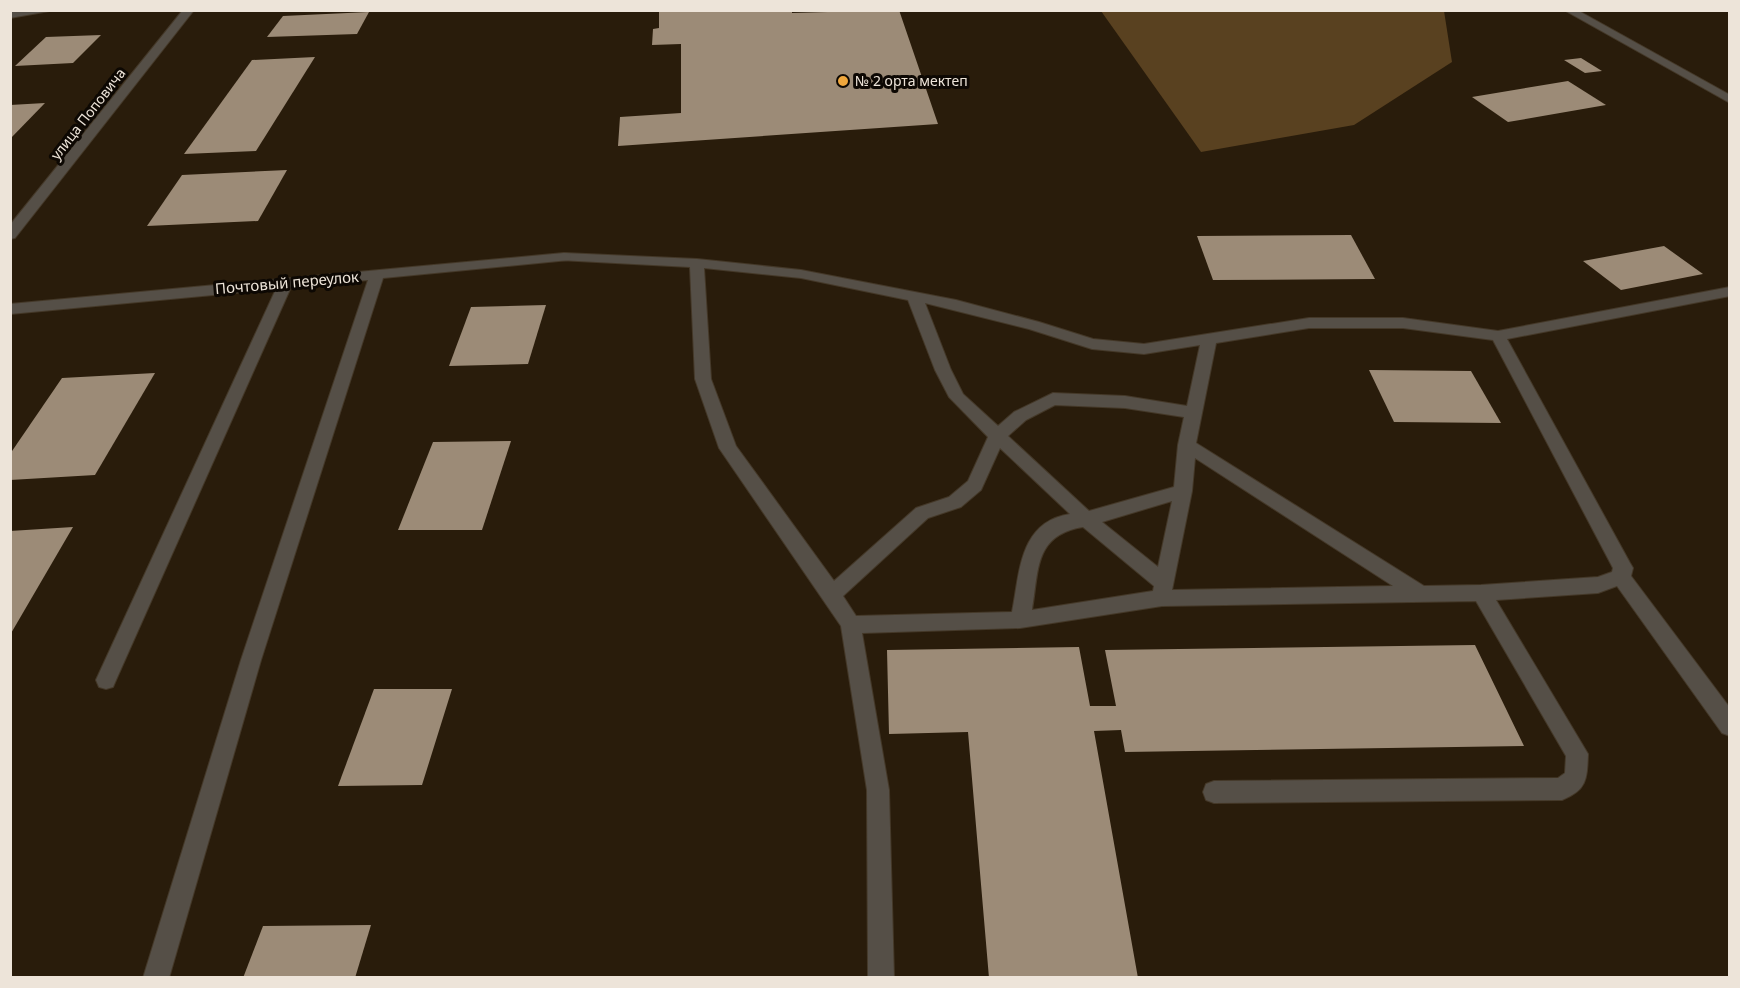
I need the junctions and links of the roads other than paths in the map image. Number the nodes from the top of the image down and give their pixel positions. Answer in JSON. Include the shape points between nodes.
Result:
{"nodes":[{"id":1,"x":50,"y":10,"type":"edge"},
{"id":2,"x":189,"y":10,"type":"edge"},
{"id":3,"x":1569,"y":10,"type":"edge"},
{"id":4,"x":10,"y":15,"type":"edge"},
{"id":5,"x":1730,"y":100,"type":"edge"},
{"id":6,"x":10,"y":235,"type":"edge"},
{"id":7,"x":698,"y":263,"type":"junction"},
{"id":8,"x":377,"y":274,"type":"junction"},
{"id":9,"x":286,"y":283,"type":"junction"},
{"id":10,"x":1730,"y":291,"type":"edge"},
{"id":11,"x":915,"y":298,"type":"junction"},
{"id":12,"x":10,"y":309,"type":"edge"},
{"id":13,"x":1498,"y":336,"type":"junction"},
{"id":14,"x":1209,"y":339,"type":"junction"},
{"id":15,"x":1193,"y":413,"type":"junction"},
{"id":16,"x":996,"y":436,"type":"junction"},
{"id":17,"x":1187,"y":445,"type":"junction"},
{"id":18,"x":1183,"y":491,"type":"junction"},
{"id":19,"x":1086,"y":519,"type":"junction"},
{"id":20,"x":1621,"y":577,"type":"junction"},
{"id":21,"x":1162,"y":591,"type":"junction"},
{"id":22,"x":1419,"y":593,"type":"junction"},
{"id":23,"x":1481,"y":593,"type":"junction"},
{"id":24,"x":832,"y":594,"type":"junction"},
{"id":25,"x":1020,"y":620,"type":"junction"},
{"id":26,"x":851,"y":626,"type":"junction"},
{"id":27,"x":106,"y":680,"type":"dead end"},
{"id":28,"x":1730,"y":726,"type":"edge"},
{"id":29,"x":1214,"y":792,"type":"dead end"},
{"id":30,"x":156,"y":978,"type":"edge"},
{"id":31,"x":881,"y":978,"type":"edge"}],
"edges":[{"from":1,"to":4,"type":"street"},
{"from":2,"to":6,"type":"street","name":"улица Поповича"},
{"from":3,"to":5,"type":"street"},
{"from":7,"to":8,"type":"street","name":"Почтовый переулок","via":[[564,257]]},
{"from":7,"to":11,"type":"street","name":"Почтовый переулок","via":[[801,274]]},
{"from":7,"to":24,"type":"street","via":[[703,379],[728,448]]},
{"from":8,"to":9,"type":"street","name":"Почтовый переулок"},
{"from":8,"to":30,"type":"street","via":[[251,660]]},
{"from":9,"to":12,"type":"street","name":"Почтовый переулок"},
{"from":9,"to":27,"type":"street"},
{"from":10,"to":13,"type":"street","name":"Почтовый переулок"},
{"from":11,"to":14,"type":"street","name":"Почтовый переулок","via":[[1034,325],[1092,344],[1144,349]]},
{"from":11,"to":16,"type":"street","via":[[957,397]]},
{"from":13,"to":14,"type":"street","name":"Почтовый переулок","via":[[1403,323],[1321,323]]},
{"from":13,"to":20,"type":"street","via":[[1623,568]]},
{"from":14,"to":15,"type":"street"},
{"from":15,"to":16,"type":"street","via":[[1125,402],[1053,399],[1020,416]]},
{"from":15,"to":17,"type":"street"},
{"from":16,"to":19,"type":"street"},
{"from":16,"to":24,"type":"street","via":[[975,485],[955,502],[922,513]]},
{"from":17,"to":18,"type":"street"},
{"from":17,"to":22,"type":"street"},
{"from":18,"to":19,"type":"street"},
{"from":18,"to":21,"type":"street"},
{"from":19,"to":21,"type":"street"},
{"from":19,"to":25,"type":"street","via":[[1061,523],[1034,547]]},
{"from":20,"to":23,"type":"street","via":[[1598,585]]},
{"from":20,"to":28,"type":"street"},
{"from":21,"to":22,"type":"street"},
{"from":21,"to":25,"type":"street"},
{"from":22,"to":23,"type":"street"},
{"from":23,"to":29,"type":"street","via":[[1577,754],[1576,778],[1562,789]]},
{"from":24,"to":26,"type":"street"},
{"from":25,"to":26,"type":"street"},
{"from":26,"to":31,"type":"street","via":[[878,790]]}]}
